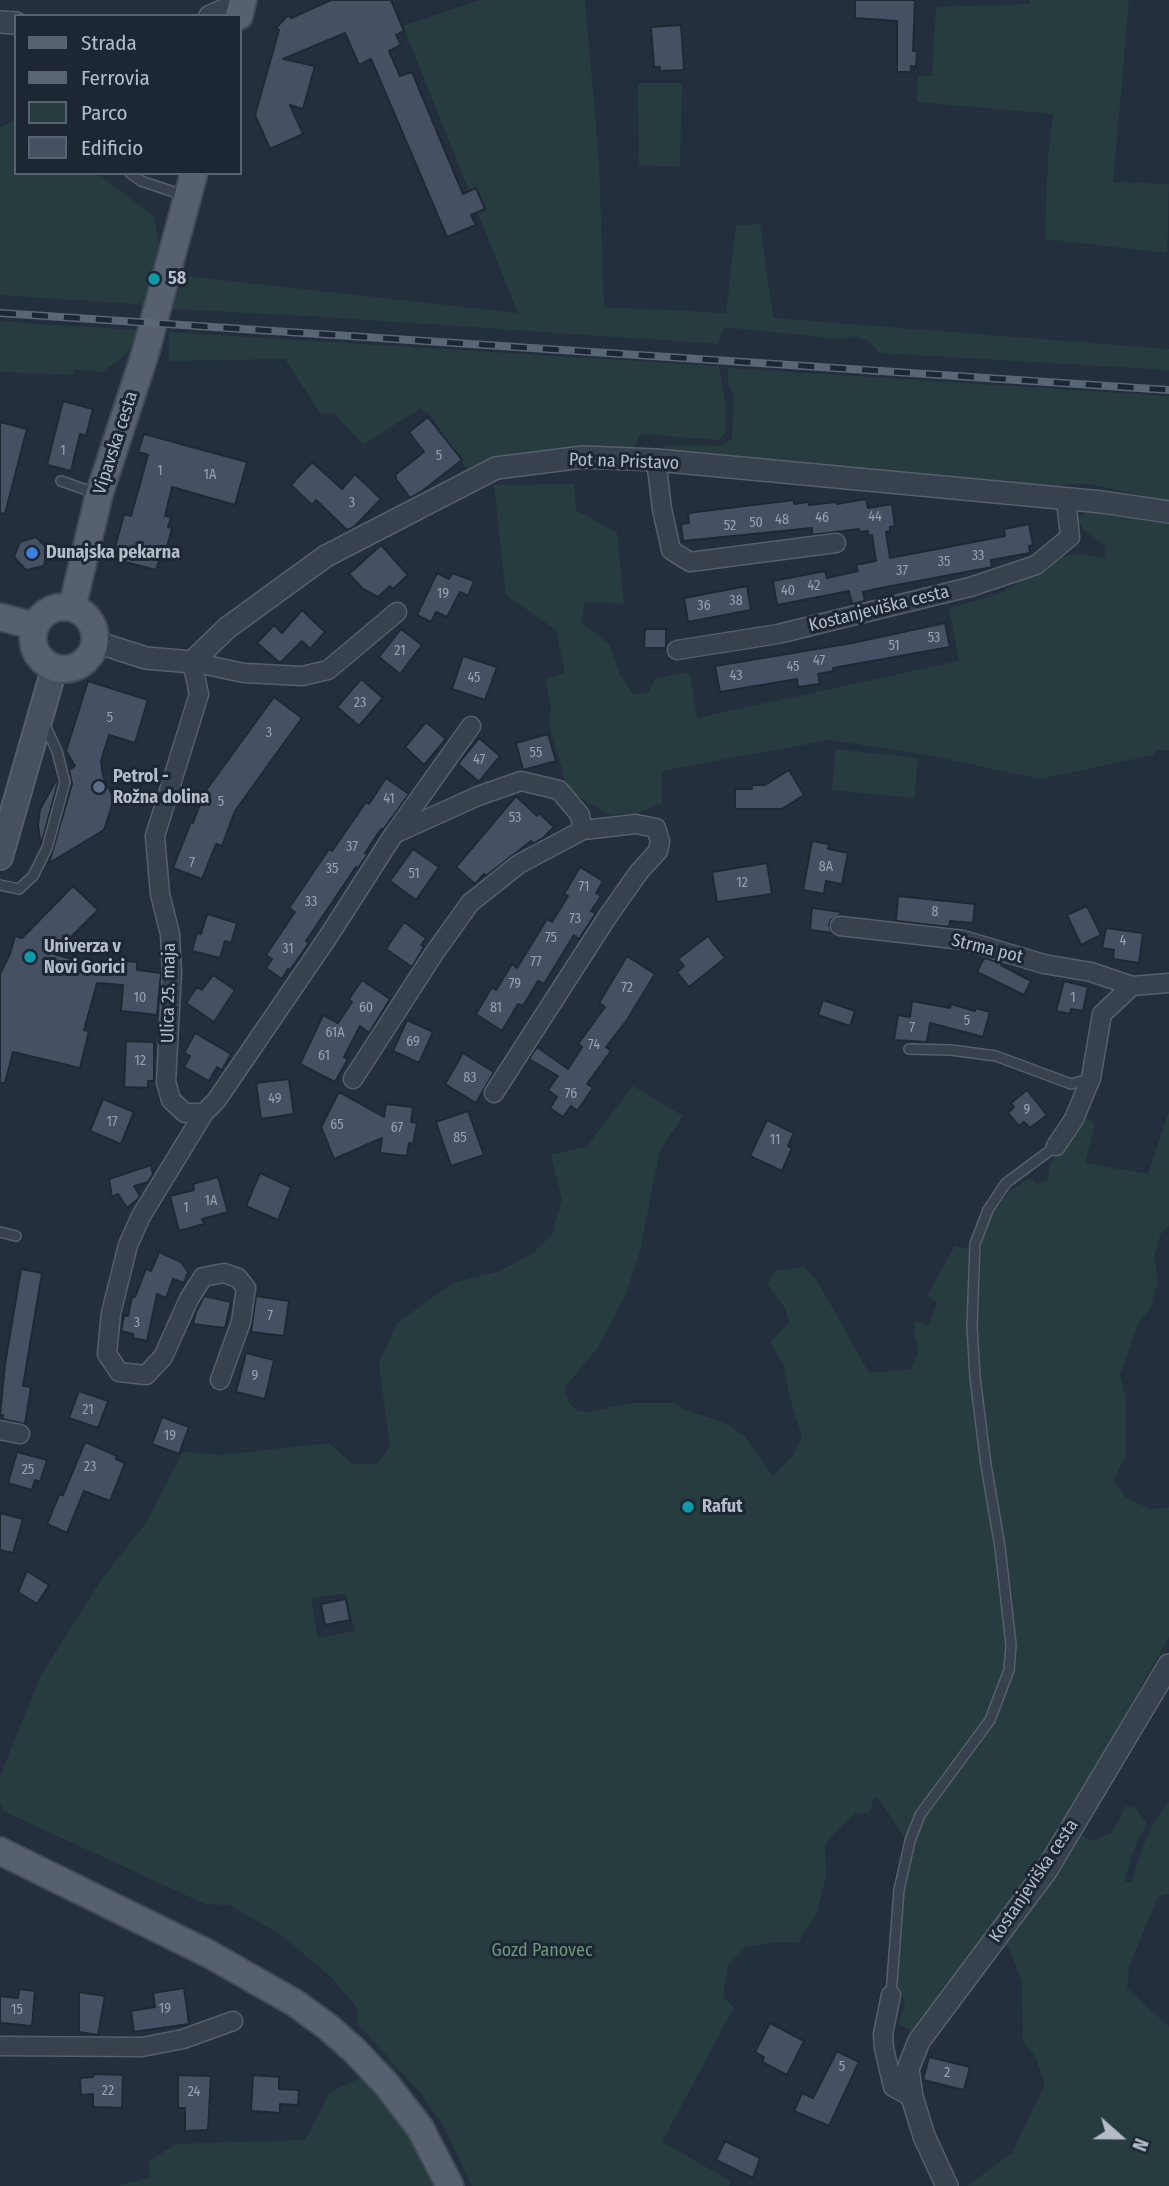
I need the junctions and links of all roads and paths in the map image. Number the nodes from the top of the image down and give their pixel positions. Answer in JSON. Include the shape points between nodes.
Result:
{"nodes":[{"id":1,"x":243,"y":5,"type":"edge"},
{"id":2,"x":216,"y":14,"type":"edge"},
{"id":3,"x":133,"y":175,"type":"edge"},
{"id":4,"x":190,"y":185,"type":"edge"},
{"id":5,"x":656,"y":460,"type":"junction"},
{"id":6,"x":61,"y":481,"type":"dead end"},
{"id":7,"x":99,"y":495,"type":"junction"},
{"id":8,"x":1066,"y":499,"type":"junction"},
{"id":9,"x":1169,"y":512,"type":"edge"},
{"id":10,"x":836,"y":543,"type":"dead end"},
{"id":11,"x":72,"y":608,"type":"junction"},
{"id":12,"x":397,"y":612,"type":"dead end"},
{"id":13,"x":0,"y":617,"type":"edge"},
{"id":14,"x":35,"y":626,"type":"junction"},
{"id":15,"x":96,"y":642,"type":"junction"},
{"id":16,"x":677,"y":650,"type":"dead end"},
{"id":17,"x":192,"y":662,"type":"junction"},
{"id":18,"x":54,"y":668,"type":"junction"},
{"id":19,"x":41,"y":717,"type":"junction"},
{"id":20,"x":471,"y":726,"type":"dead end"},
{"id":21,"x":583,"y":830,"type":"junction"},
{"id":22,"x":394,"y":834,"type":"junction"},
{"id":23,"x":0,"y":857,"type":"edge"},
{"id":24,"x":0,"y":884,"type":"edge"},
{"id":25,"x":840,"y":926,"type":"dead end"},
{"id":26,"x":1169,"y":984,"type":"edge"},
{"id":27,"x":1132,"y":986,"type":"junction"},
{"id":28,"x":909,"y":1049,"type":"dead end"},
{"id":29,"x":1091,"y":1078,"type":"junction"},
{"id":30,"x":353,"y":1079,"type":"dead end"},
{"id":31,"x":494,"y":1093,"type":"dead end"},
{"id":32,"x":204,"y":1112,"type":"junction"},
{"id":33,"x":1055,"y":1146,"type":"joint"},
{"id":34,"x":0,"y":1232,"type":"edge"},
{"id":35,"x":16,"y":1236,"type":"dead end"},
{"id":36,"x":220,"y":1380,"type":"dead end"},
{"id":37,"x":0,"y":1430,"type":"edge"},
{"id":38,"x":20,"y":1434,"type":"dead end"},
{"id":39,"x":1169,"y":1665,"type":"edge"},
{"id":40,"x":6,"y":1852,"type":"edge"},
{"id":41,"x":891,"y":1995,"type":"joint"},
{"id":42,"x":233,"y":2021,"type":"dead end"},
{"id":43,"x":0,"y":2046,"type":"edge"},
{"id":44,"x":912,"y":2097,"type":"junction"},
{"id":45,"x":450,"y":2186,"type":"edge"},
{"id":46,"x":947,"y":2186,"type":"edge"}],
"edges":[{"from":1,"to":2,"type":"street"},
{"from":3,"to":4,"type":"lane","via":[[141,181]]},
{"from":4,"to":7,"type":"main road","name":"Vipavska cesta","via":[[145,354]]},
{"from":5,"to":8,"type":"street","name":"Pot na Pristavo"},
{"from":5,"to":10,"type":"street","via":[[671,550],[691,562]]},
{"from":5,"to":17,"type":"street","name":"Pot na Pristavo","via":[[583,457],[496,468],[326,556],[227,628]]},
{"from":6,"to":7,"type":"lane"},
{"from":7,"to":11,"type":"main road","name":"Vipavska cesta"},
{"from":8,"to":9,"type":"street","name":"Pot na Pristavo"},
{"from":8,"to":16,"type":"street","name":"Kostanjeviška cesta","via":[[1070,537],[1036,565],[970,587],[778,634]]},
{"from":11,"to":14,"type":"main road","via":[[46,612]]},
{"from":11,"to":15,"type":"main road","via":[[92,624]]},
{"from":12,"to":17,"type":"street","via":[[328,670],[302,676],[244,673]]},
{"from":13,"to":14,"type":"main road"},
{"from":14,"to":18,"type":"main road","via":[[33,647],[45,664]]},
{"from":15,"to":17,"type":"street","via":[[146,658]]},
{"from":15,"to":18,"type":"main road","via":[[81,665]]},
{"from":17,"to":32,"type":"street","name":"Ulica 25. maja","via":[[199,694],[155,836],[172,973],[166,1082],[171,1100],[185,1113]]},
{"from":18,"to":19,"type":"main road"},
{"from":19,"to":23,"type":"main road"},
{"from":19,"to":24,"type":"lane","via":[[65,782],[47,848],[33,876],[19,889]]},
{"from":20,"to":22,"type":"street"},
{"from":21,"to":22,"type":"street","via":[[580,815],[559,790],[521,781]]},
{"from":21,"to":30,"type":"street","via":[[519,864],[470,903]]},
{"from":21,"to":31,"type":"street","via":[[636,824],[656,828],[658,851],[608,916]]},
{"from":22,"to":32,"type":"street","via":[[216,1101]]},
{"from":25,"to":27,"type":"street","name":"Strma pot","via":[[963,940]]},
{"from":26,"to":27,"type":"street","name":"Strma pot"},
{"from":27,"to":29,"type":"street","via":[[1102,1014]]},
{"from":28,"to":29,"type":"lane","via":[[996,1056],[1071,1084]]},
{"from":29,"to":33,"type":"street","via":[[1074,1119]]},
{"from":32,"to":36,"type":"street","via":[[128,1245],[111,1313],[107,1354],[119,1372],[146,1375],[163,1357],[203,1277],[224,1273],[238,1278],[246,1288],[241,1322]]},
{"from":33,"to":41,"type":"lane","via":[[1006,1183],[988,1210],[975,1244],[975,1377],[1000,1547],[1011,1645],[1009,1670],[990,1720],[920,1815],[910,1842],[899,1890]]},
{"from":34,"to":35,"type":"lane"},
{"from":37,"to":38,"type":"street"},
{"from":39,"to":44,"type":"street","name":"Kostanjeviška cesta","via":[[1046,1871],[919,2041],[908,2069]]},
{"from":40,"to":45,"type":"main road","via":[[209,1954],[328,2027],[387,2085],[420,2128]]},
{"from":41,"to":44,"type":"street","name":"Kostanjeviška cesta","via":[[884,2048],[894,2087]]},
{"from":42,"to":43,"type":"street","via":[[183,2039],[142,2047]]},
{"from":44,"to":46,"type":"street","name":"Kostanjeviška cesta"}]}
